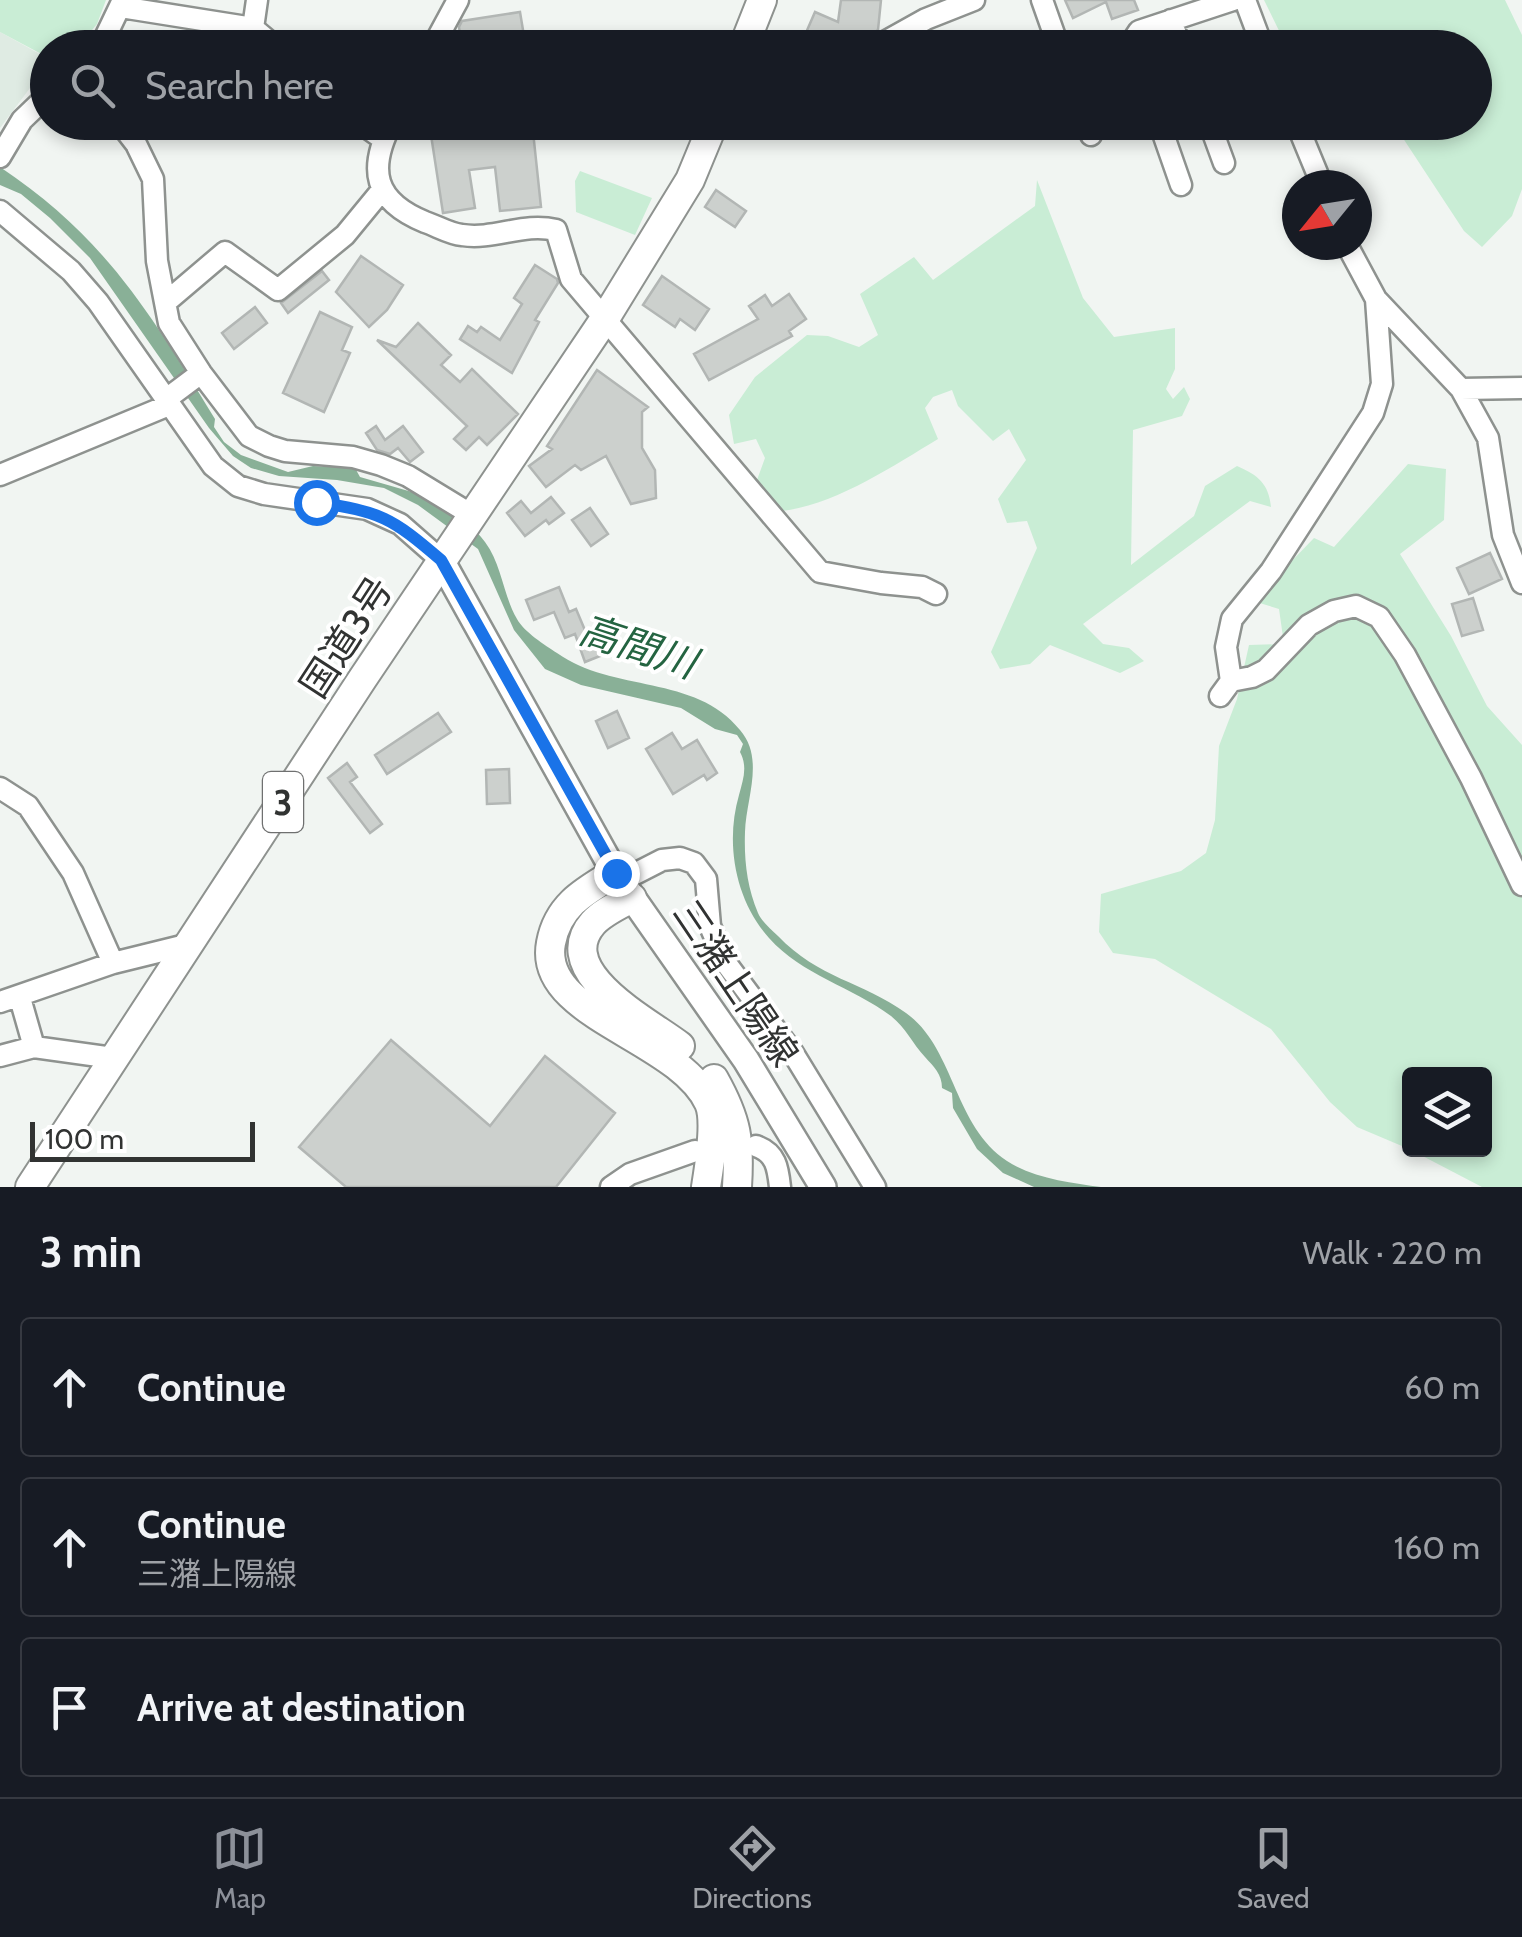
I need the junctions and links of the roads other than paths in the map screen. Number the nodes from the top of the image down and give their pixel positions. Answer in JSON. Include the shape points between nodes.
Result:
{"nodes":[{"id":1,"x":256,"y":0,"type":"edge"},
{"id":2,"x":458,"y":0,"type":"edge"},
{"id":3,"x":762,"y":0,"type":"edge"},
{"id":4,"x":974,"y":0,"type":"edge"},
{"id":5,"x":1042,"y":0,"type":"edge"},
{"id":6,"x":1233,"y":0,"type":"edge"},
{"id":7,"x":1245,"y":0,"type":"edge"},
{"id":8,"x":122,"y":4,"type":"edge"},
{"id":9,"x":1171,"y":20,"type":"junction"},
{"id":10,"x":253,"y":28,"type":"junction"},
{"id":11,"x":109,"y":30,"type":"edge"},
{"id":12,"x":255,"y":30,"type":"edge"},
{"id":13,"x":442,"y":30,"type":"edge"},
{"id":14,"x":750,"y":30,"type":"edge"},
{"id":15,"x":906,"y":30,"type":"edge"},
{"id":16,"x":1053,"y":30,"type":"edge"},
{"id":17,"x":1142,"y":30,"type":"edge"},
{"id":18,"x":1175,"y":30,"type":"edge"},
{"id":19,"x":1257,"y":30,"type":"edge"},
{"id":20,"x":30,"y":112,"type":"edge"},
{"id":21,"x":133,"y":140,"type":"edge"},
{"id":22,"x":385,"y":140,"type":"edge"},
{"id":23,"x":707,"y":140,"type":"edge"},
{"id":24,"x":1166,"y":140,"type":"edge"},
{"id":25,"x":1216,"y":140,"type":"edge"},
{"id":26,"x":1303,"y":140,"type":"edge"},
{"id":27,"x":0,"y":156,"type":"edge"},
{"id":28,"x":1224,"y":163,"type":"dead end"},
{"id":29,"x":1316,"y":170,"type":"edge"},
{"id":30,"x":1182,"y":185,"type":"dead end"},
{"id":31,"x":382,"y":190,"type":"junction"},
{"id":32,"x":0,"y":211,"type":"edge"},
{"id":33,"x":1355,"y":260,"type":"edge"},
{"id":34,"x":1376,"y":300,"type":"junction"},
{"id":35,"x":165,"y":303,"type":"junction"},
{"id":36,"x":606,"y":317,"type":"junction"},
{"id":37,"x":198,"y":375,"type":"junction"},
{"id":38,"x":1462,"y":388,"type":"junction"},
{"id":39,"x":1522,"y":388,"type":"edge"},
{"id":40,"x":169,"y":400,"type":"junction"},
{"id":41,"x":0,"y":475,"type":"edge"},
{"id":42,"x":458,"y":535,"type":"junction"},
{"id":43,"x":1522,"y":583,"type":"edge"},
{"id":44,"x":936,"y":594,"type":"dead end"},
{"id":45,"x":0,"y":788,"type":"edge"},
{"id":46,"x":623,"y":884,"type":"junction"},
{"id":47,"x":1522,"y":885,"type":"edge"},
{"id":48,"x":186,"y":945,"type":"junction"},
{"id":49,"x":113,"y":963,"type":"junction"},
{"id":50,"x":10,"y":1000,"type":"edge"},
{"id":51,"x":34,"y":1048,"type":"junction"},
{"id":52,"x":0,"y":1056,"type":"edge"},
{"id":53,"x":112,"y":1058,"type":"junction"},
{"id":54,"x":756,"y":1146,"type":"dead end"},
{"id":55,"x":695,"y":1151,"type":"dead end"},
{"id":56,"x":30,"y":1187,"type":"edge"},
{"id":57,"x":611,"y":1187,"type":"edge"},
{"id":58,"x":706,"y":1187,"type":"edge"},
{"id":59,"x":737,"y":1187,"type":"edge"},
{"id":60,"x":780,"y":1187,"type":"edge"},
{"id":61,"x":823,"y":1187,"type":"edge"},
{"id":62,"x":874,"y":1187,"type":"edge"}],
"edges":[{"from":1,"to":10,"type":"street"},
{"from":2,"to":13,"type":"street"},
{"from":3,"to":14,"type":"highway"},
{"from":4,"to":15,"type":"street"},
{"from":5,"to":16,"type":"street"},
{"from":6,"to":9,"type":"street"},
{"from":7,"to":19,"type":"street"},
{"from":8,"to":10,"type":"street"},
{"from":8,"to":11,"type":"street"},
{"from":9,"to":17,"type":"street"},
{"from":9,"to":18,"type":"street"},
{"from":10,"to":12,"type":"street"},
{"from":20,"to":27,"type":"street"},
{"from":21,"to":35,"type":"street","via":[[153,179]]},
{"from":22,"to":31,"type":"street","via":[[376,162]]},
{"from":23,"to":36,"type":"highway","name":"国道3号","number":"3","via":[[690,180]]},
{"from":24,"to":30,"type":"street"},
{"from":25,"to":28,"type":"street"},
{"from":26,"to":29,"type":"street"},
{"from":31,"to":35,"type":"street","via":[[345,235],[278,290],[224,252]]},
{"from":31,"to":36,"type":"street","via":[[404,213],[460,236],[556,230],[572,279]]},
{"from":32,"to":40,"type":"street","via":[[71,271]]},
{"from":33,"to":34,"type":"street"},
{"from":34,"to":38,"type":"street"},
{"from":34,"to":47,"type":"street","via":[[1382,384],[1373,413],[1271,572],[1232,618],[1226,688],[1266,670],[1309,625],[1334,611],[1356,606],[1379,617],[1461,760]]},
{"from":35,"to":37,"type":"street"},
{"from":36,"to":42,"type":"highway","name":"国道3号","number":"3"},
{"from":36,"to":44,"type":"street","via":[[820,572]]},
{"from":37,"to":40,"type":"street"},
{"from":37,"to":42,"type":"street","via":[[250,436],[269,446],[352,457],[408,476]]},
{"from":38,"to":39,"type":"street"},
{"from":38,"to":43,"type":"street","via":[[1488,438],[1504,535]]},
{"from":40,"to":41,"type":"street"},
{"from":40,"to":42,"type":"street","via":[[212,466],[238,486]]},
{"from":42,"to":46,"type":"main road","name":"三潴上陽線"},
{"from":42,"to":48,"type":"highway","name":"国道3号","number":"3"},
{"from":45,"to":49,"type":"street","via":[[28,806],[73,873]]},
{"from":46,"to":58,"type":"highway","via":[[569,902],[549,948],[552,968],[585,1009],[672,1059],[697,1082],[712,1108]]},
{"from":46,"to":59,"type":"highway","via":[[586,934],[586,969],[714,1078],[733,1113]]},
{"from":46,"to":61,"type":"main road","name":"三潴上陽線","via":[[746,1060]]},
{"from":46,"to":62,"type":"street","via":[[662,860],[694,862],[706,879],[710,926],[726,963],[793,1053]]},
{"from":48,"to":49,"type":"street"},
{"from":48,"to":53,"type":"highway","name":"国道3号","number":"3"},
{"from":49,"to":50,"type":"street"},
{"from":50,"to":51,"type":"street"},
{"from":51,"to":52,"type":"street"},
{"from":51,"to":53,"type":"street"},
{"from":53,"to":56,"type":"highway","name":"国道3号","number":"3"},
{"from":54,"to":60,"type":"street","via":[[778,1167]]},
{"from":55,"to":57,"type":"street"}]}
